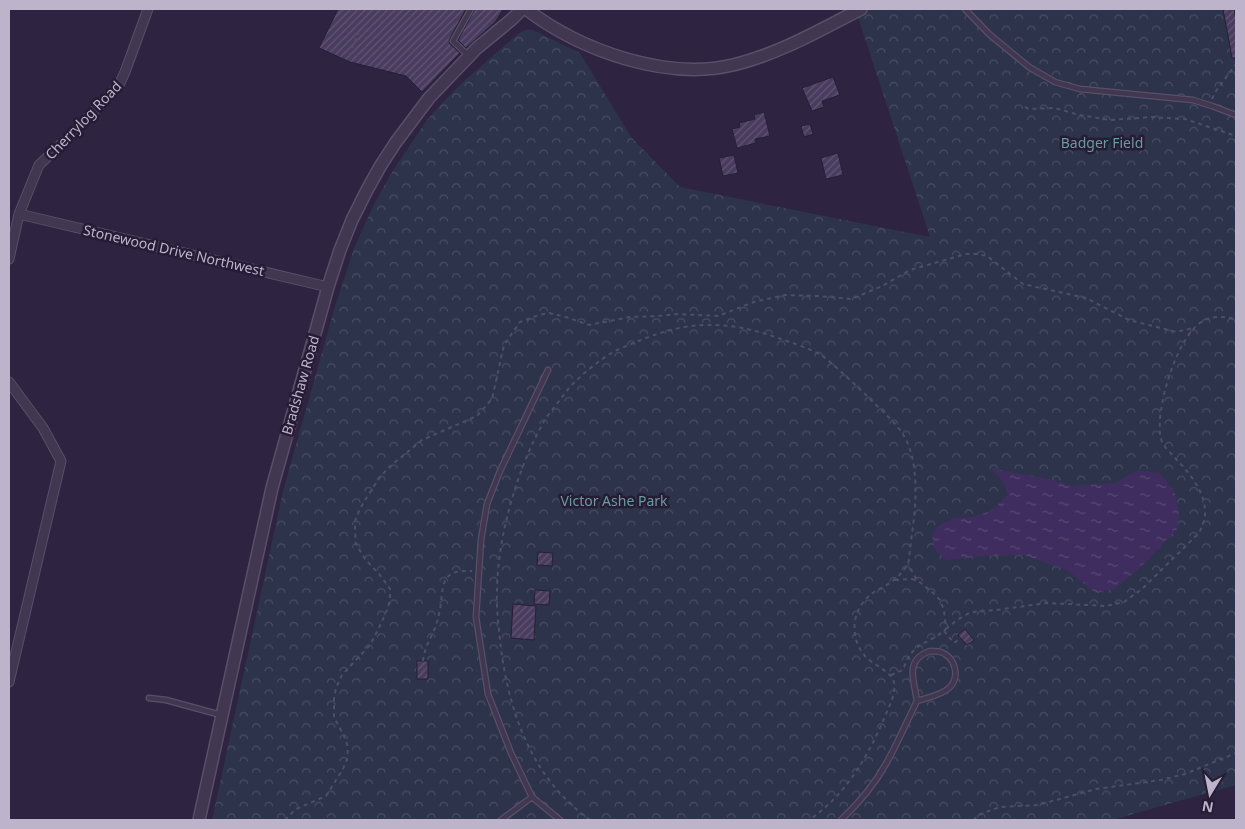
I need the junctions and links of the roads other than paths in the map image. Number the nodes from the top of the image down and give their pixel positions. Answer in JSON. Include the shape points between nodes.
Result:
{"nodes":[{"id":1,"x":148,"y":9,"type":"edge"},
{"id":2,"x":471,"y":9,"type":"edge"},
{"id":3,"x":522,"y":9,"type":"edge"},
{"id":4,"x":526,"y":9,"type":"edge"},
{"id":5,"x":861,"y":9,"type":"edge"},
{"id":6,"x":965,"y":9,"type":"edge"},
{"id":7,"x":469,"y":56,"type":"junction"},
{"id":8,"x":1236,"y":115,"type":"edge"},
{"id":9,"x":19,"y":214,"type":"junction"},
{"id":10,"x":9,"y":258,"type":"edge"},
{"id":11,"x":328,"y":287,"type":"junction"},
{"id":12,"x":548,"y":370,"type":"dead end"},
{"id":13,"x":9,"y":382,"type":"edge"},
{"id":14,"x":9,"y":682,"type":"edge"},
{"id":15,"x":148,"y":698,"type":"dead end"},
{"id":16,"x":917,"y":701,"type":"junction"},
{"id":17,"x":222,"y":716,"type":"junction"},
{"id":18,"x":532,"y":797,"type":"junction"},
{"id":19,"x":199,"y":820,"type":"edge"},
{"id":20,"x":501,"y":820,"type":"edge"},
{"id":21,"x":560,"y":820,"type":"edge"},
{"id":22,"x":841,"y":820,"type":"edge"}],
"edges":[{"from":1,"to":9,"type":"street","name":"Cherrylog Road","via":[[119,85],[39,165]]},
{"from":2,"to":7,"type":"lane","via":[[453,41]]},
{"from":3,"to":7,"type":"street","name":"Bradshaw Road"},
{"from":4,"to":5,"type":"street","via":[[542,21],[596,48],[627,59],[680,69],[714,68],[754,59],[807,37]]},
{"from":6,"to":8,"type":"lane","via":[[1029,67],[1055,82],[1080,89],[1193,100]]},
{"from":7,"to":11,"type":"street","name":"Bradshaw Road","via":[[429,98],[381,165],[352,220]]},
{"from":9,"to":10,"type":"street","name":"Cherrylog Road"},
{"from":9,"to":11,"type":"street","name":"Stonewood Drive Northwest"},
{"from":11,"to":17,"type":"street","name":"Bradshaw Road","via":[[272,488]]},
{"from":12,"to":18,"type":"lane","via":[[487,504],[476,617],[488,694]]},
{"from":13,"to":14,"type":"street","via":[[43,428],[60,461]]},
{"from":15,"to":17,"type":"lane"},
{"from":16,"to":16,"type":"lane","via":[[941,694],[952,685],[956,671],[945,654],[930,651],[913,664],[912,679]]},
{"from":16,"to":22,"type":"lane","via":[[878,777]]},
{"from":17,"to":19,"type":"street","name":"Bradshaw Road"},
{"from":18,"to":20,"type":"lane"},
{"from":18,"to":21,"type":"lane"}]}
